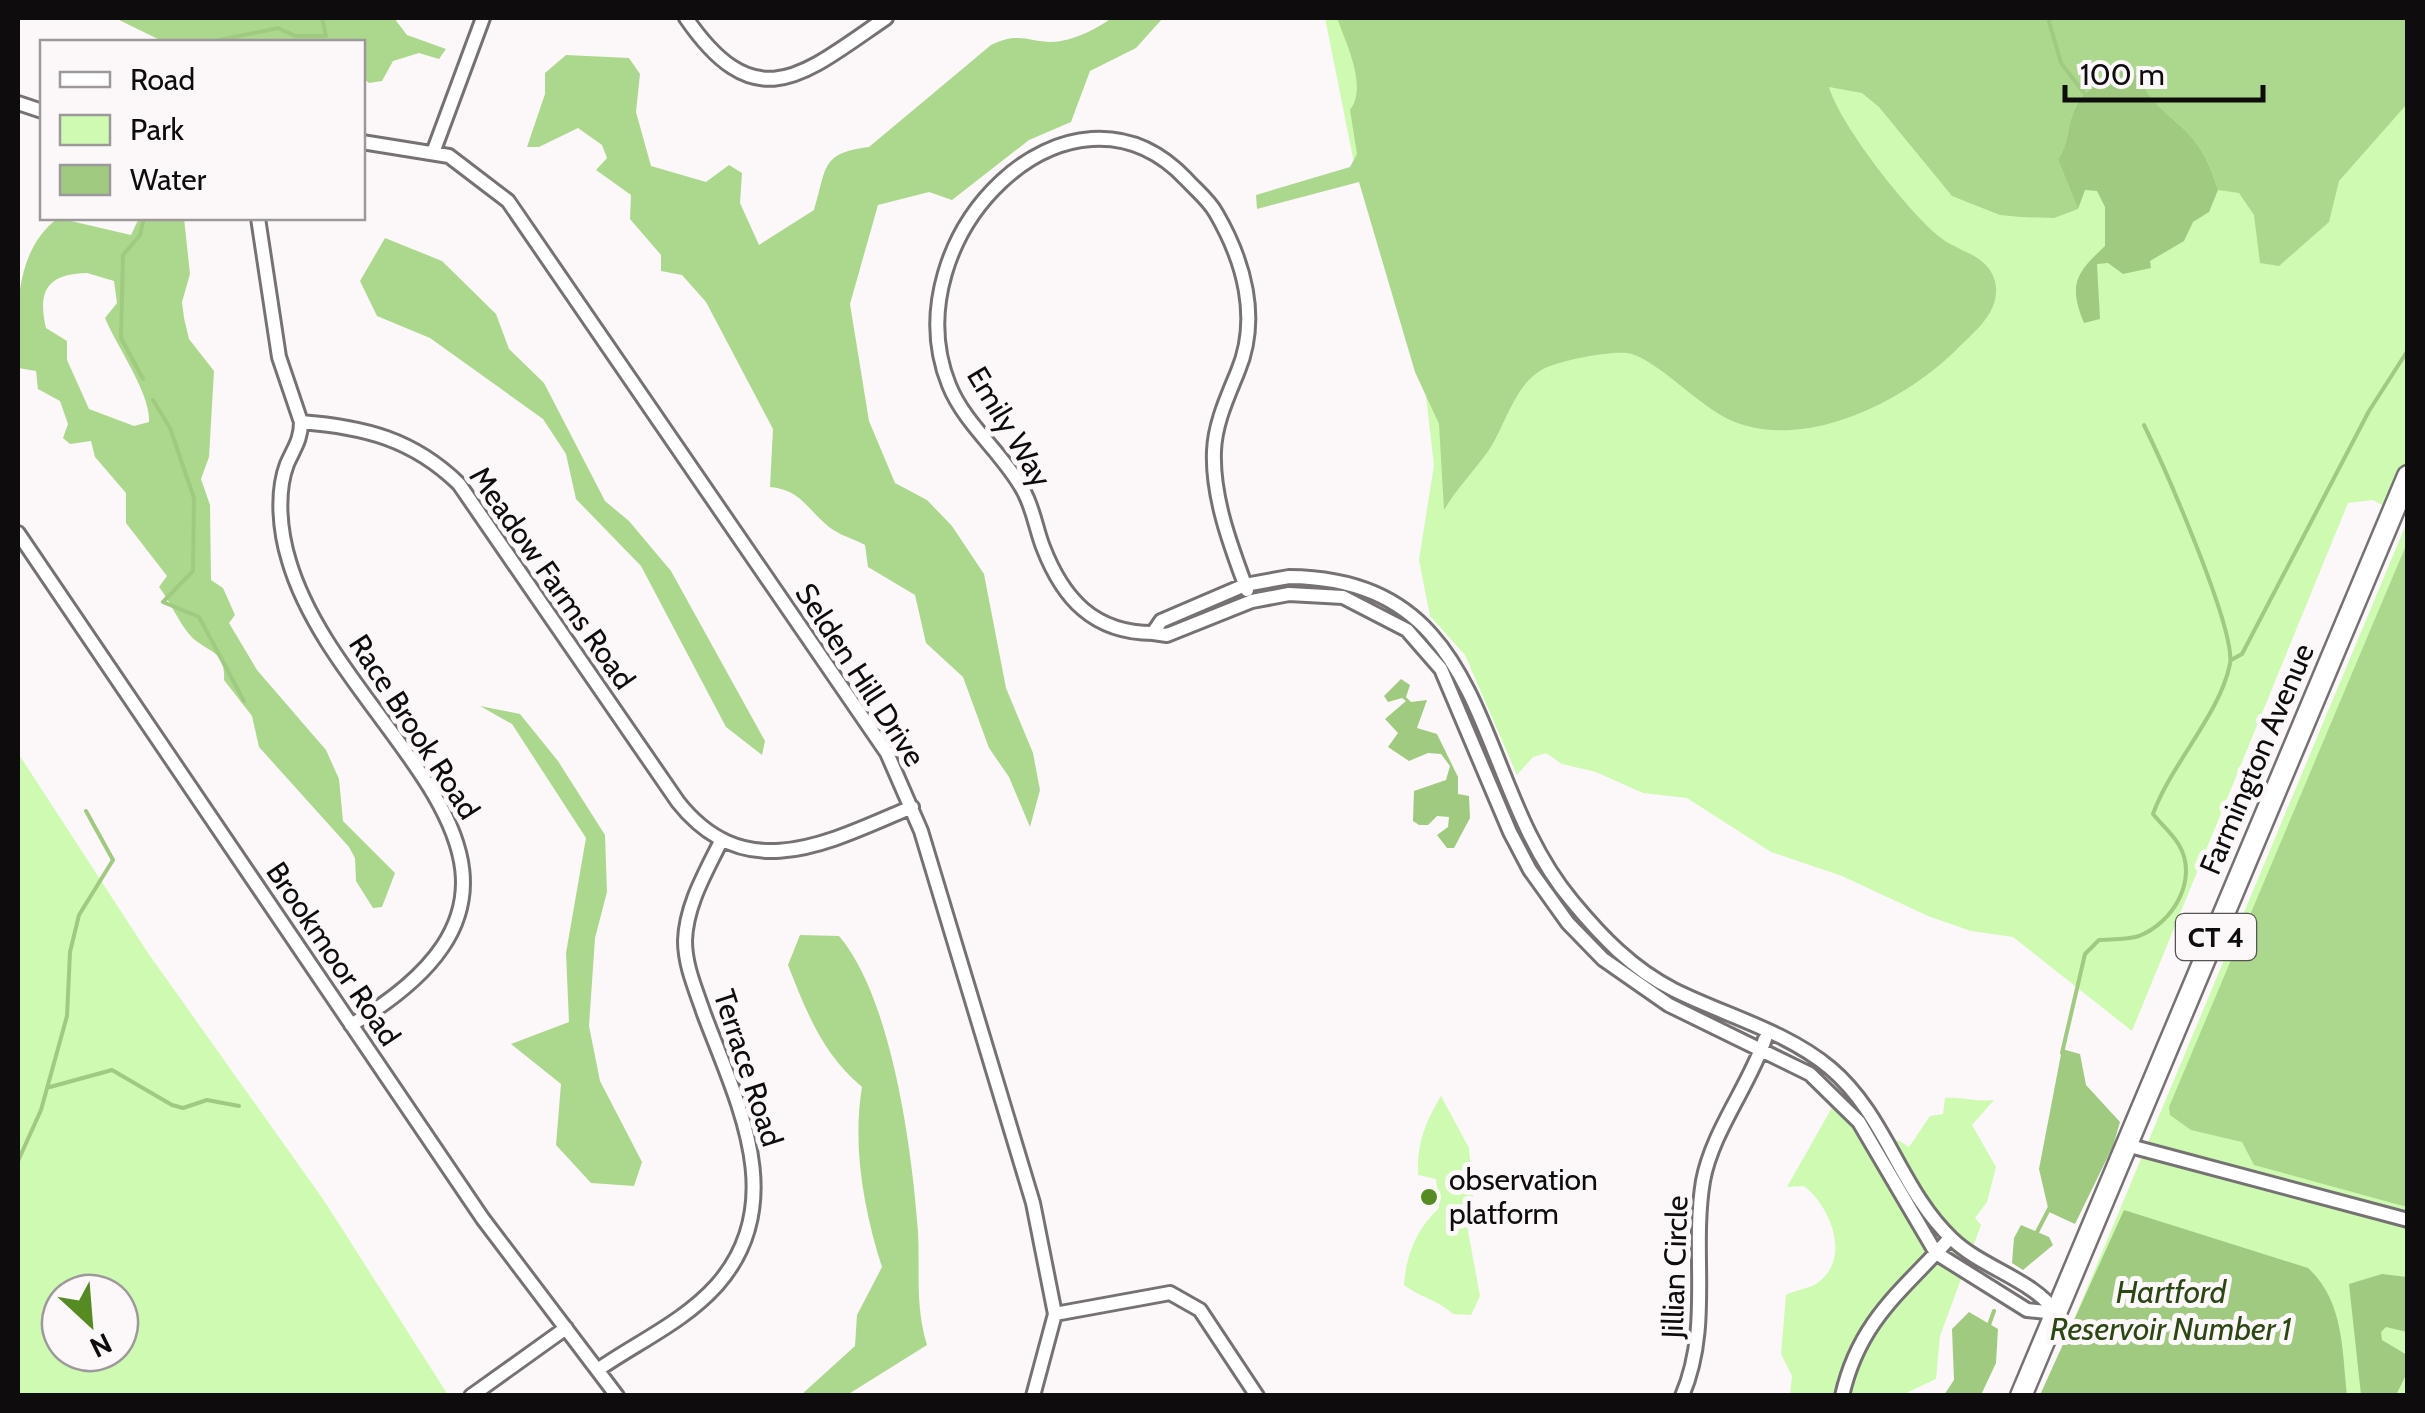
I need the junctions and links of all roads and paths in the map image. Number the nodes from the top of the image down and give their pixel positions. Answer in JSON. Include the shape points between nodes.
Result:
{"nodes":[{"id":1,"x":483,"y":18,"type":"edge"},
{"id":2,"x":686,"y":18,"type":"edge"},
{"id":3,"x":886,"y":18,"type":"edge"},
{"id":4,"x":365,"y":142,"type":"edge"},
{"id":5,"x":434,"y":150,"type":"junction"},
{"id":6,"x":258,"y":220,"type":"edge"},
{"id":7,"x":301,"y":422,"type":"junction"},
{"id":8,"x":2408,"y":476,"type":"edge"},
{"id":9,"x":18,"y":533,"type":"edge"},
{"id":10,"x":1246,"y":585,"type":"junction"},
{"id":11,"x":1252,"y":601,"type":"junction"},
{"id":12,"x":1153,"y":633,"type":"junction"},
{"id":13,"x":912,"y":807,"type":"junction"},
{"id":14,"x":721,"y":841,"type":"junction"},
{"id":15,"x":351,"y":1025,"type":"junction"},
{"id":16,"x":1768,"y":1032,"type":"junction"},
{"id":17,"x":1762,"y":1047,"type":"junction"},
{"id":18,"x":2130,"y":1146,"type":"junction"},
{"id":19,"x":2408,"y":1220,"type":"edge"},
{"id":20,"x":1950,"y":1238,"type":"junction"},
{"id":21,"x":1936,"y":1254,"type":"junction"},
{"id":22,"x":2056,"y":1313,"type":"junction"},
{"id":23,"x":1055,"y":1314,"type":"junction"},
{"id":24,"x":566,"y":1328,"type":"junction"},
{"id":25,"x":599,"y":1368,"type":"junction"},
{"id":26,"x":472,"y":1396,"type":"edge"},
{"id":27,"x":617,"y":1396,"type":"edge"},
{"id":28,"x":1032,"y":1396,"type":"edge"},
{"id":29,"x":1258,"y":1396,"type":"edge"},
{"id":30,"x":1682,"y":1396,"type":"edge"},
{"id":31,"x":1842,"y":1396,"type":"edge"},
{"id":32,"x":2021,"y":1396,"type":"edge"}],
"edges":[{"from":1,"to":5,"type":"street"},
{"from":2,"to":3,"type":"street","via":[[723,63],[776,79],[810,69]]},
{"from":4,"to":5,"type":"street","name":"Selden Hill Drive"},
{"from":5,"to":13,"type":"street","name":"Selden Hill Drive","via":[[495,188],[524,222],[874,733]]},
{"from":6,"to":7,"type":"street","via":[[279,357]]},
{"from":7,"to":14,"type":"street","name":"Meadow Farms Road","via":[[387,436],[459,484],[678,802]]},
{"from":7,"to":15,"type":"street","name":"Race Brook Road","via":[[281,503],[293,573],[313,618],[446,815],[462,861],[460,910],[442,952],[413,983]]},
{"from":8,"to":18,"type":"main road","name":"Farmington Avenue","number":"CT 4"},
{"from":9,"to":15,"type":"street","name":"Brookmoor Road"},
{"from":10,"to":11,"type":"street","name":"Emily Way"},
{"from":10,"to":12,"type":"street","via":[[1161,621]]},
{"from":10,"to":12,"type":"street","name":"Emily Way","via":[[1226,532],[1214,450],[1249,338],[1244,271],[1214,209],[1166,158],[1112,140],[1063,146],[1023,164],[987,191],[953,242],[940,287],[938,335],[949,385],[1024,490],[1044,550],[1076,608],[1106,625]]},
{"from":10,"to":16,"type":"street","via":[[1289,577],[1350,582],[1430,630],[1463,675],[1527,831],[1590,922],[1648,974]]},
{"from":11,"to":12,"type":"street","name":"Emily Way","via":[[1168,635]]},
{"from":11,"to":17,"type":"street","via":[[1289,594],[1343,597],[1407,630],[1441,669],[1510,832],[1568,923],[1644,989]]},
{"from":13,"to":14,"type":"street","via":[[798,850],[754,850]]},
{"from":13,"to":23,"type":"street","name":"Selden Hill Drive","via":[[1033,1202]]},
{"from":14,"to":25,"type":"street","name":"Terrace Road","via":[[689,915],[686,954],[752,1152],[750,1223],[731,1266],[708,1295]]},
{"from":15,"to":24,"type":"street","name":"Brookmoor Road","via":[[482,1219]]},
{"from":16,"to":17,"type":"street","name":"Jillian Circle"},
{"from":16,"to":20,"type":"street","via":[[1827,1065],[1850,1087]]},
{"from":17,"to":21,"type":"street","via":[[1838,1097]]},
{"from":17,"to":30,"type":"street","name":"Jillian Circle","via":[[1704,1177],[1700,1335]]},
{"from":18,"to":19,"type":"street"},
{"from":18,"to":22,"type":"main road","name":"Farmington Avenue","number":"CT 4"},
{"from":20,"to":21,"type":"street"},
{"from":20,"to":22,"type":"street","via":[[2041,1296]]},
{"from":21,"to":22,"type":"street","via":[[2027,1310]]},
{"from":21,"to":31,"type":"street","via":[[1862,1336]]},
{"from":22,"to":32,"type":"main road","name":"Farmington Avenue","number":"CT 4"},
{"from":23,"to":28,"type":"street","name":"Selden Hill Drive"},
{"from":23,"to":29,"type":"street","via":[[1170,1293],[1200,1310]]},
{"from":24,"to":25,"type":"street","name":"Brookmoor Road"},
{"from":24,"to":26,"type":"street"},
{"from":25,"to":27,"type":"street","name":"Brookmoor Road"}]}
